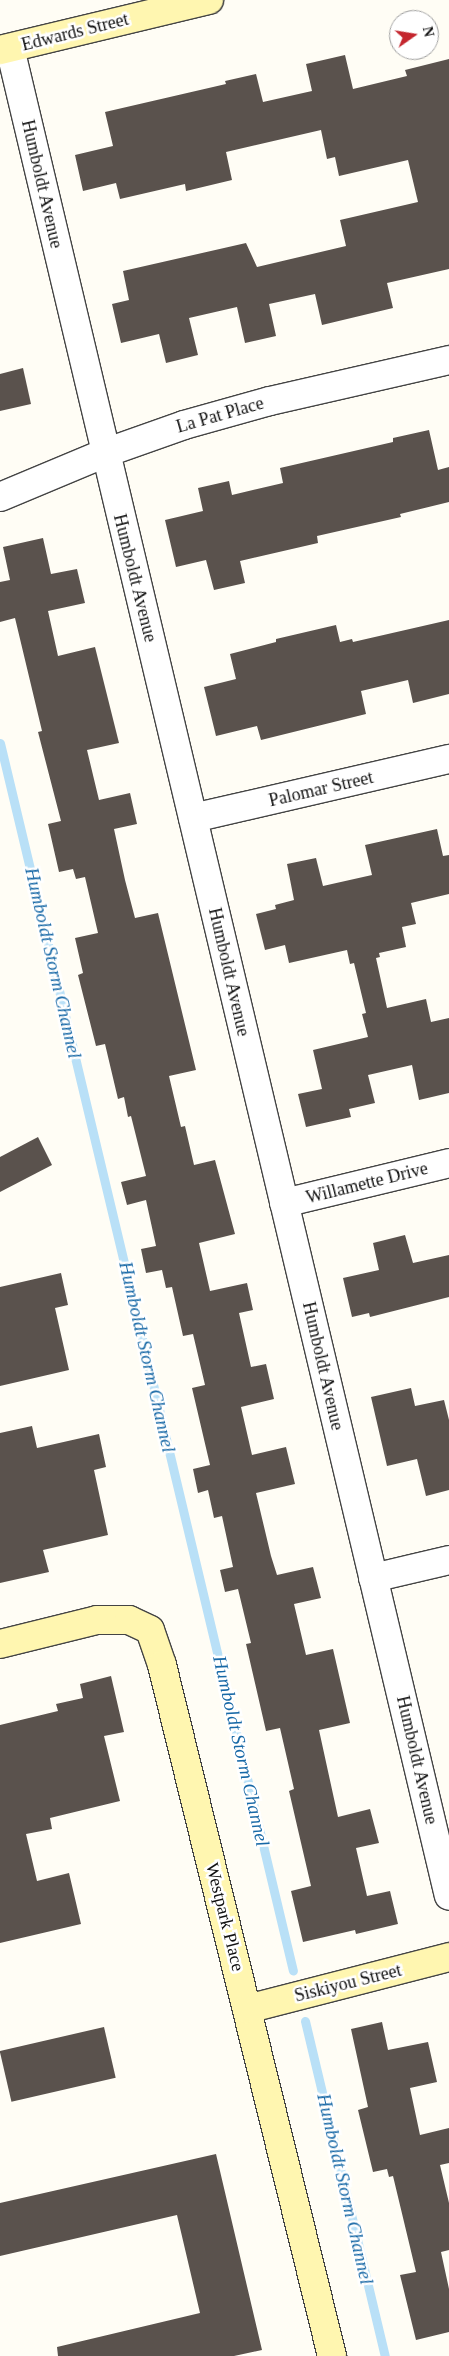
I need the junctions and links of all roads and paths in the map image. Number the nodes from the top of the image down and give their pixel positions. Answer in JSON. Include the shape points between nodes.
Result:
{"nodes":[{"id":1,"x":209,"y":0,"type":"edge"},
{"id":2,"x":5,"y":49,"type":"edge"},
{"id":3,"x":449,"y":360,"type":"edge"},
{"id":4,"x":105,"y":453,"type":"junction"},
{"id":5,"x":0,"y":497,"type":"edge"},
{"id":6,"x":449,"y":759,"type":"edge"},
{"id":7,"x":193,"y":818,"type":"junction"},
{"id":8,"x":449,"y":1163,"type":"edge"},
{"id":9,"x":284,"y":1202,"type":"junction"},
{"id":10,"x":449,"y":1560,"type":"edge"},
{"id":11,"x":373,"y":1578,"type":"junction"},
{"id":12,"x":0,"y":1644,"type":"edge"},
{"id":13,"x":449,"y":1896,"type":"edge"},
{"id":14,"x":449,"y":1958,"type":"edge"},
{"id":15,"x":247,"y":2009,"type":"junction"},
{"id":16,"x":332,"y":2356,"type":"edge"}],
"edges":[{"from":1,"to":2,"type":"street","name":"Edwards Street"},
{"from":2,"to":4,"type":"street","name":"Humboldt Avenue"},
{"from":3,"to":4,"type":"street","name":"La Pat Place","via":[[270,401],[184,425]]},
{"from":4,"to":5,"type":"street","name":"La Pat Place"},
{"from":4,"to":7,"type":"street","name":"Humboldt Avenue"},
{"from":6,"to":7,"type":"street","name":"Palomar Street"},
{"from":7,"to":9,"type":"street","name":"Humboldt Avenue"},
{"from":8,"to":9,"type":"street","name":"Willamette Drive"},
{"from":9,"to":11,"type":"street","name":"Humboldt Avenue"},
{"from":10,"to":11,"type":"street"},
{"from":11,"to":13,"type":"street","name":"Humboldt Avenue"},
{"from":12,"to":15,"type":"street","name":"Westpark Place","via":[[97,1620],[129,1620],[150,1630],[162,1665]]},
{"from":14,"to":15,"type":"street","name":"Siskiyou Street"},
{"from":15,"to":16,"type":"street","name":"Westpark Place"}]}
